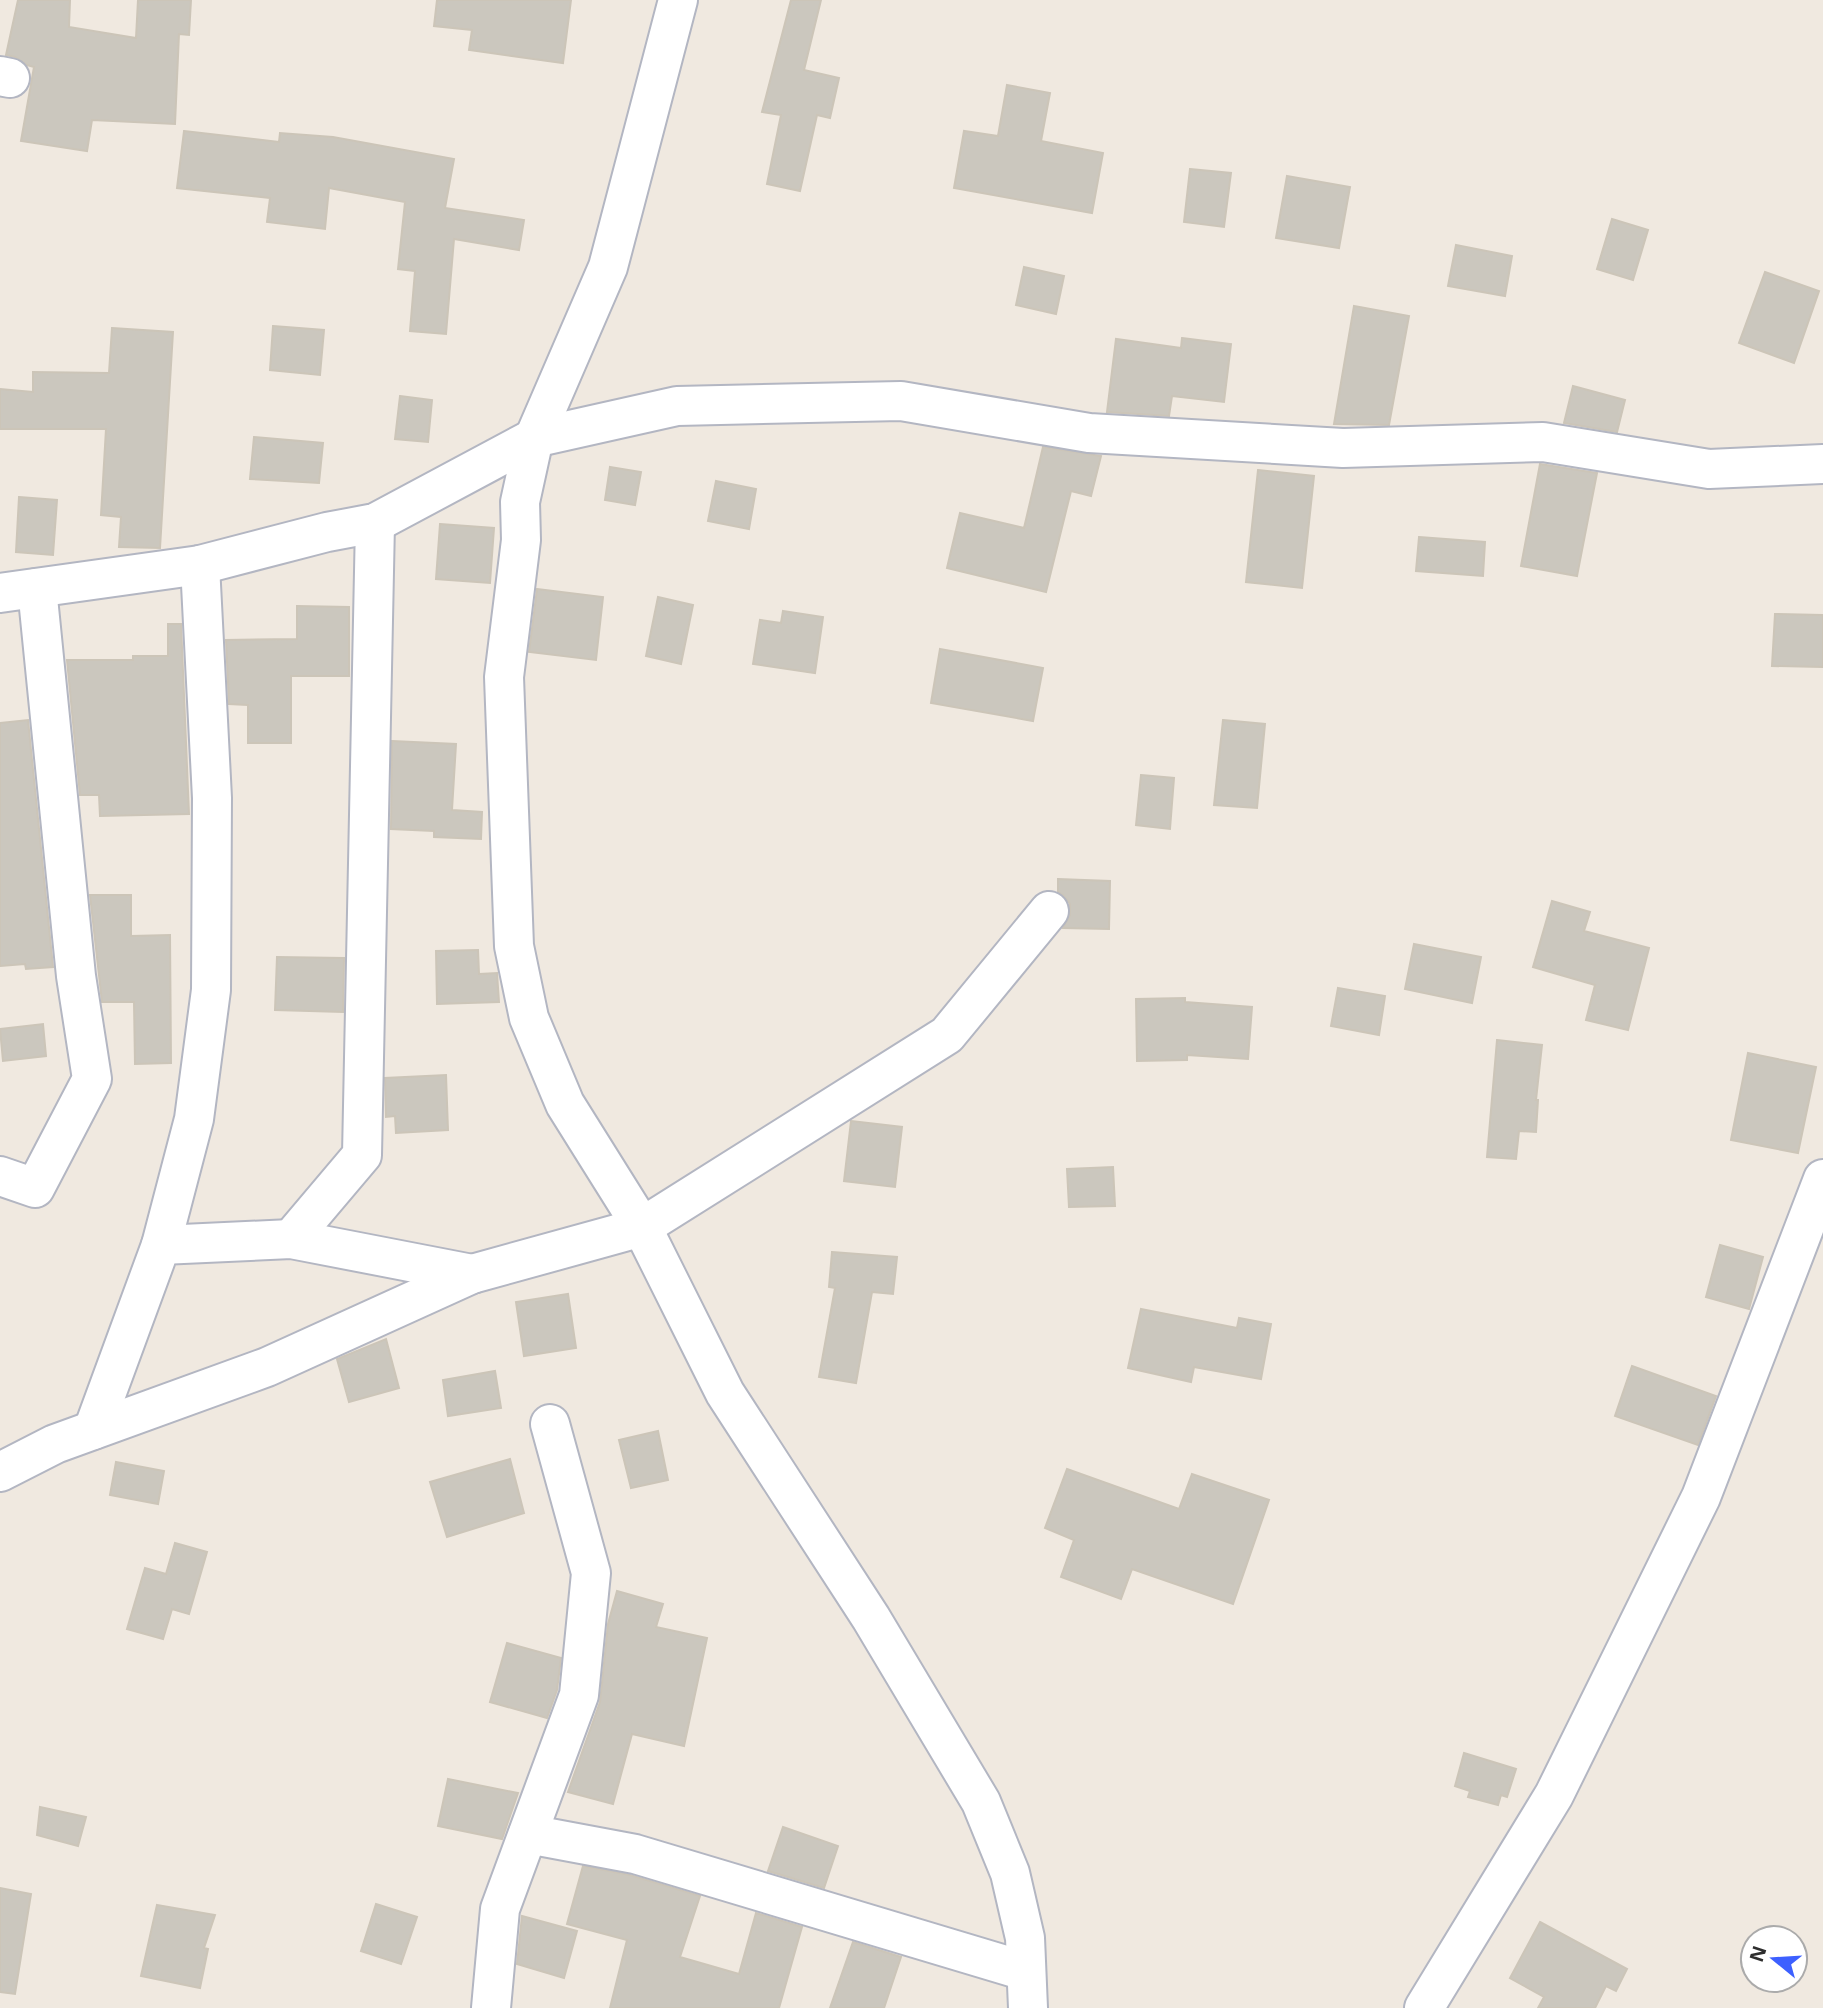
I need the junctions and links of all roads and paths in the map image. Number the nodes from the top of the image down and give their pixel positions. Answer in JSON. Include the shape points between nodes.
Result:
{"nodes":[{"id":1,"x":678,"y":0,"type":"edge"},
{"id":2,"x":534,"y":438,"type":"junction"},
{"id":3,"x":1823,"y":464,"type":"edge"},
{"id":4,"x":375,"y":523,"type":"junction"},
{"id":5,"x":200,"y":565,"type":"junction"},
{"id":6,"x":18,"y":590,"type":"edge"},
{"id":7,"x":1049,"y":911,"type":"dead end"},
{"id":8,"x":0,"y":1176,"type":"edge"},
{"id":9,"x":1823,"y":1179,"type":"edge"},
{"id":10,"x":642,"y":1227,"type":"junction"},
{"id":11,"x":291,"y":1239,"type":"junction"},
{"id":12,"x":160,"y":1245,"type":"junction"},
{"id":13,"x":472,"y":1274,"type":"junction"},
{"id":14,"x":550,"y":1424,"type":"dead end"},
{"id":15,"x":93,"y":1430,"type":"junction"},
{"id":16,"x":0,"y":1472,"type":"edge"},
{"id":17,"x":528,"y":1835,"type":"junction"},
{"id":18,"x":1026,"y":1990,"type":"edge"},
{"id":19,"x":491,"y":2008,"type":"edge"},
{"id":20,"x":1424,"y":2008,"type":"edge"}],
"edges":[{"from":1,"to":2,"type":"street","via":[[608,267]]},
{"from":2,"to":3,"type":"street","via":[[677,406],[901,401],[1088,433],[1343,448],[1543,442],[1709,469]]},
{"from":2,"to":4,"type":"street"},
{"from":2,"to":10,"type":"street","via":[[520,502],[521,540],[504,677],[514,946],[529,1018],[565,1104]]},
{"from":4,"to":5,"type":"street"},
{"from":4,"to":11,"type":"street","via":[[362,1155]]},
{"from":5,"to":6,"type":"street"},
{"from":5,"to":12,"type":"street","via":[[212,798],[211,990],[194,1119]]},
{"from":6,"to":8,"type":"street","via":[[92,1079],[35,1188]]},
{"from":7,"to":10,"type":"street","via":[[947,1035]]},
{"from":9,"to":20,"type":"street","via":[[1702,1497],[1554,1795]]},
{"from":10,"to":13,"type":"street"},
{"from":10,"to":18,"type":"street","via":[[725,1393],[871,1618],[981,1802],[1010,1873],[1024,1938]]},
{"from":11,"to":12,"type":"street"},
{"from":11,"to":13,"type":"street"},
{"from":12,"to":15,"type":"street"},
{"from":13,"to":15,"type":"street","via":[[267,1367]]},
{"from":14,"to":17,"type":"street","via":[[591,1573],[579,1695]]},
{"from":15,"to":16,"type":"street"},
{"from":17,"to":18,"type":"street","via":[[635,1854]]},
{"from":17,"to":19,"type":"street","via":[[500,1909]]}]}
